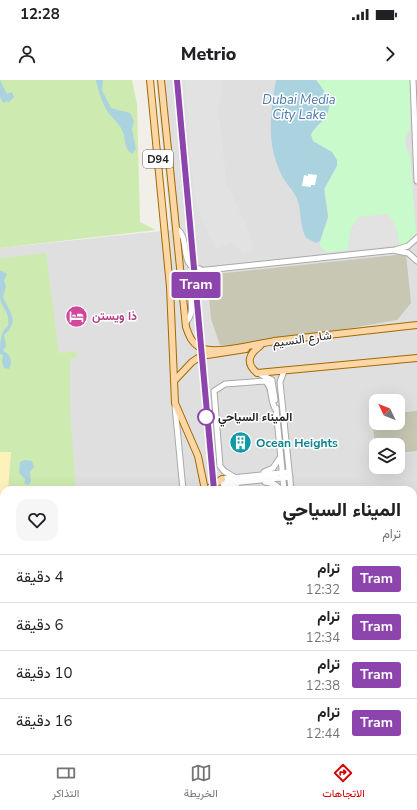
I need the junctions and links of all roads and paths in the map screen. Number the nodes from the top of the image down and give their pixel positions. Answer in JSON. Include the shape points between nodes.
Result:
{"nodes":[{"id":1,"x":150,"y":80,"type":"edge"},
{"id":2,"x":161,"y":80,"type":"edge"},
{"id":3,"x":413,"y":80,"type":"edge"},
{"id":4,"x":417,"y":181,"type":"edge"},
{"id":5,"x":177,"y":229,"type":"junction"},
{"id":6,"x":417,"y":238,"type":"edge"},
{"id":7,"x":394,"y":250,"type":"junction"},
{"id":8,"x":417,"y":261,"type":"edge"},
{"id":9,"x":201,"y":269,"type":"junction"},
{"id":10,"x":186,"y":324,"type":"junction"},
{"id":11,"x":414,"y":325,"type":"edge"},
{"id":12,"x":276,"y":341,"type":"junction"},
{"id":13,"x":260,"y":346,"type":"junction"},
{"id":14,"x":417,"y":356,"type":"edge"},
{"id":15,"x":284,"y":371,"type":"junction"},
{"id":16,"x":257,"y":373,"type":"junction"},
{"id":17,"x":174,"y":380,"type":"junction"},
{"id":18,"x":175,"y":403,"type":"junction"},
{"id":19,"x":276,"y":410,"type":"junction"},
{"id":20,"x":280,"y":458,"type":"junction"},
{"id":21,"x":289,"y":474,"type":"junction"},
{"id":22,"x":282,"y":475,"type":"junction"},
{"id":23,"x":248,"y":476,"type":"junction"},
{"id":24,"x":234,"y":477,"type":"junction"},
{"id":25,"x":222,"y":479,"type":"junction"},
{"id":26,"x":254,"y":480,"type":"junction"},
{"id":27,"x":241,"y":482,"type":"junction"},
{"id":28,"x":183,"y":486,"type":"edge"},
{"id":29,"x":205,"y":486,"type":"edge"},
{"id":30,"x":212,"y":486,"type":"edge"},
{"id":31,"x":234,"y":486,"type":"edge"},
{"id":32,"x":277,"y":486,"type":"edge"},
{"id":33,"x":283,"y":486,"type":"edge"},
{"id":34,"x":290,"y":486,"type":"edge"}],
"edges":[{"from":1,"to":17,"type":"main road","number":"D94","via":[[168,258]]},
{"from":2,"to":5,"type":"main road","number":"D94"},
{"from":3,"to":4,"type":"street"},
{"from":5,"to":9,"type":"street","via":[[183,235],[189,264]]},
{"from":5,"to":10,"type":"main road","number":"D94"},
{"from":6,"to":7,"type":"street","via":[[408,246]]},
{"from":7,"to":8,"type":"street","via":[[408,253]]},
{"from":7,"to":9,"type":"street"},
{"from":9,"to":10,"type":"street","via":[[189,280],[191,311]]},
{"from":10,"to":12,"type":"main road","via":[[194,342],[201,348],[216,350]]},
{"from":11,"to":12,"type":"main road","name":"شارع النسيم"},
{"from":12,"to":13,"type":"main road","name":"شارع النسيم"},
{"from":13,"to":16,"type":"main road","via":[[253,351],[249,359],[251,368]]},
{"from":13,"to":17,"type":"main road","name":"شارع النسيم","via":[[201,356]]},
{"from":14,"to":15,"type":"main road"},
{"from":15,"to":16,"type":"main road"},
{"from":15,"to":21,"type":"street","via":[[280,382]]},
{"from":16,"to":19,"type":"street","via":[[269,377],[273,382]]},
{"from":17,"to":18,"type":"main road","number":"D94"},
{"from":18,"to":28,"type":"street"},
{"from":18,"to":29,"type":"main road","number":"D94","via":[[198,456]]},
{"from":19,"to":20,"type":"street"},
{"from":19,"to":24,"type":"street","via":[[270,386],[265,381],[225,384],[214,391],[220,466]]},
{"from":20,"to":22,"type":"street"},
{"from":20,"to":23,"type":"street","via":[[270,470]]},
{"from":21,"to":22,"type":"street"},
{"from":21,"to":34,"type":"street"},
{"from":22,"to":23,"type":"street"},
{"from":22,"to":26,"type":"street"},
{"from":22,"to":33,"type":"street"},
{"from":23,"to":24,"type":"street"},
{"from":24,"to":25,"type":"street"},
{"from":25,"to":27,"type":"street","via":[[223,484]]},
{"from":25,"to":30,"type":"main road"},
{"from":26,"to":27,"type":"street"},
{"from":26,"to":32,"type":"street"},
{"from":27,"to":31,"type":"street"}]}
